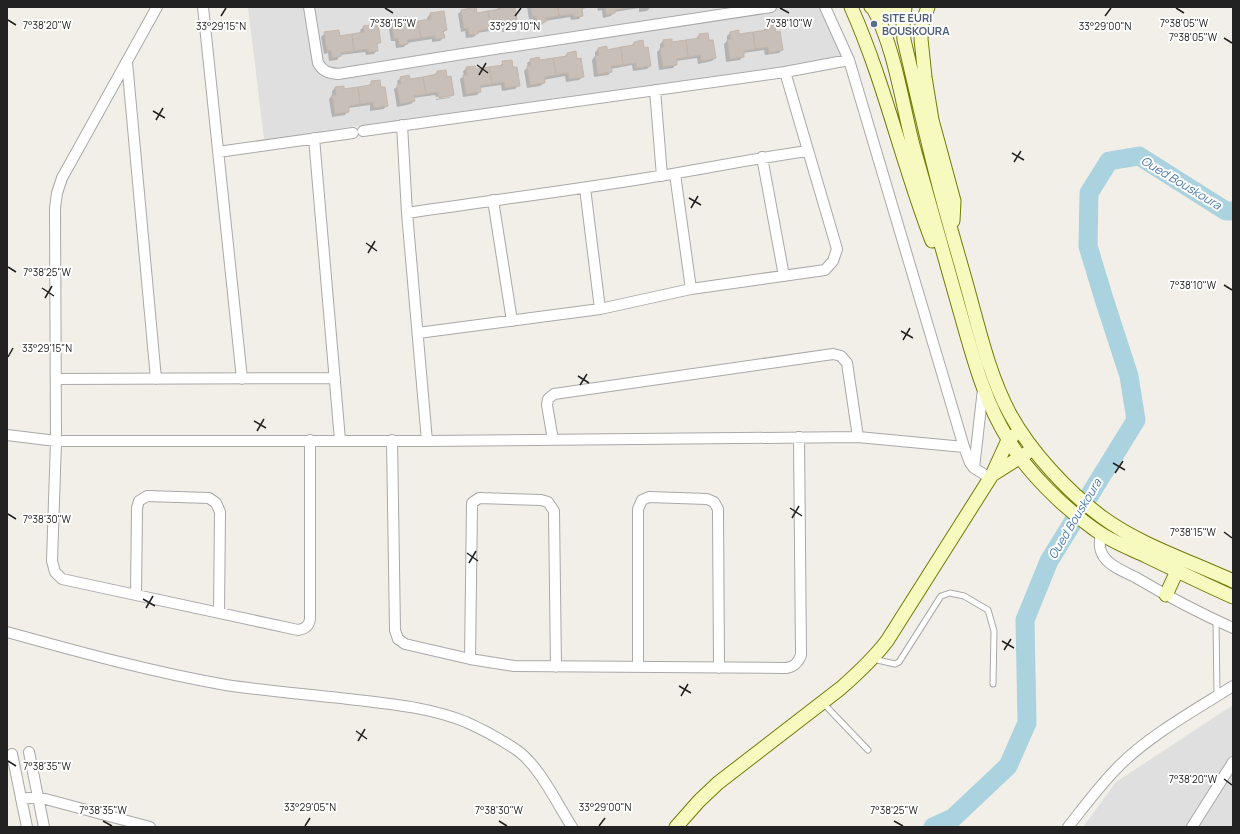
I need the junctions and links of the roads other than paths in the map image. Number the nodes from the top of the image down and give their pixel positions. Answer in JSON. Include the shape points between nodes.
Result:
{"nodes":[{"id":1,"x":157,"y":7,"type":"edge"},
{"id":2,"x":203,"y":7,"type":"edge"},
{"id":3,"x":309,"y":7,"type":"edge"},
{"id":4,"x":771,"y":7,"type":"edge"},
{"id":5,"x":825,"y":7,"type":"edge"},
{"id":6,"x":851,"y":7,"type":"edge"},
{"id":7,"x":872,"y":7,"type":"edge"},
{"id":8,"x":896,"y":7,"type":"edge"},
{"id":9,"x":905,"y":7,"type":"edge"},
{"id":10,"x":928,"y":7,"type":"edge"},
{"id":11,"x":849,"y":60,"type":"junction"},
{"id":12,"x":127,"y":62,"type":"junction"},
{"id":13,"x":785,"y":72,"type":"junction"},
{"id":14,"x":655,"y":90,"type":"junction"},
{"id":15,"x":402,"y":125,"type":"junction"},
{"id":16,"x":363,"y":131,"type":"dead end"},
{"id":17,"x":353,"y":132,"type":"dead end"},
{"id":18,"x":314,"y":138,"type":"junction"},
{"id":19,"x":808,"y":151,"type":"junction"},
{"id":20,"x":218,"y":152,"type":"junction"},
{"id":21,"x":762,"y":157,"type":"junction"},
{"id":22,"x":675,"y":174,"type":"junction"},
{"id":23,"x":662,"y":176,"type":"junction"},
{"id":24,"x":585,"y":188,"type":"junction"},
{"id":25,"x":493,"y":200,"type":"junction"},
{"id":26,"x":407,"y":213,"type":"junction"},
{"id":27,"x":953,"y":234,"type":"junction"},
{"id":28,"x":784,"y":276,"type":"junction"},
{"id":29,"x":950,"y":276,"type":"junction"},
{"id":30,"x":692,"y":289,"type":"junction"},
{"id":31,"x":600,"y":309,"type":"junction"},
{"id":32,"x":512,"y":321,"type":"junction"},
{"id":33,"x":418,"y":333,"type":"junction"},
{"id":34,"x":335,"y":378,"type":"junction"},
{"id":35,"x":56,"y":379,"type":"junction"},
{"id":36,"x":156,"y":379,"type":"junction"},
{"id":37,"x":242,"y":379,"type":"junction"},
{"id":38,"x":983,"y":386,"type":"junction"},
{"id":39,"x":1020,"y":430,"type":"junction"},
{"id":40,"x":7,"y":435,"type":"edge"},
{"id":41,"x":799,"y":437,"type":"junction"},
{"id":42,"x":858,"y":437,"type":"junction"},
{"id":43,"x":310,"y":440,"type":"junction"},
{"id":44,"x":340,"y":440,"type":"junction"},
{"id":45,"x":392,"y":440,"type":"junction"},
{"id":46,"x":553,"y":440,"type":"junction"},
{"id":47,"x":1008,"y":440,"type":"junction"},
{"id":48,"x":56,"y":441,"type":"junction"},
{"id":49,"x":426,"y":441,"type":"junction"},
{"id":50,"x":964,"y":447,"type":"junction"},
{"id":51,"x":1034,"y":448,"type":"junction"},
{"id":52,"x":1020,"y":458,"type":"junction"},
{"id":53,"x":974,"y":468,"type":"junction"},
{"id":54,"x":991,"y":477,"type":"junction"},
{"id":55,"x":1101,"y":534,"type":"junction"},
{"id":56,"x":1177,"y":571,"type":"junction"},
{"id":57,"x":1233,"y":581,"type":"edge"},
{"id":58,"x":136,"y":595,"type":"junction"},
{"id":59,"x":1166,"y":595,"type":"junction"},
{"id":60,"x":1233,"y":597,"type":"edge"},
{"id":61,"x":219,"y":613,"type":"junction"},
{"id":62,"x":1216,"y":620,"type":"junction"},
{"id":63,"x":1233,"y":628,"type":"edge"},
{"id":64,"x":7,"y":632,"type":"edge"},
{"id":65,"x":470,"y":659,"type":"junction"},
{"id":66,"x":872,"y":659,"type":"junction"},
{"id":67,"x":556,"y":667,"type":"junction"},
{"id":68,"x":638,"y":667,"type":"junction"},
{"id":69,"x":719,"y":668,"type":"junction"},
{"id":70,"x":992,"y":684,"type":"dead end"},
{"id":71,"x":1233,"y":686,"type":"edge"},
{"id":72,"x":1216,"y":696,"type":"junction"},
{"id":73,"x":822,"y":702,"type":"junction"},
{"id":74,"x":868,"y":750,"type":"dead end"},
{"id":75,"x":29,"y":752,"type":"dead end"},
{"id":76,"x":12,"y":754,"type":"dead end"},
{"id":77,"x":1233,"y":762,"type":"edge"},
{"id":78,"x":38,"y":797,"type":"junction"},
{"id":79,"x":21,"y":799,"type":"junction"},
{"id":80,"x":27,"y":827,"type":"edge"},
{"id":81,"x":44,"y":827,"type":"edge"},
{"id":82,"x":150,"y":827,"type":"edge"},
{"id":83,"x":572,"y":827,"type":"edge"},
{"id":84,"x":676,"y":827,"type":"edge"},
{"id":85,"x":1068,"y":827,"type":"edge"},
{"id":86,"x":1192,"y":827,"type":"edge"}],
"edges":[{"from":1,"to":12,"type":"street"},
{"from":2,"to":20,"type":"street"},
{"from":3,"to":4,"type":"street","via":[[318,63],[328,73],[338,74]]},
{"from":5,"to":11,"type":"street"},
{"from":6,"to":29,"type":"main road","via":[[870,52],[919,208],[938,258]]},
{"from":7,"to":8,"type":"main road","via":[[886,10]]},
{"from":7,"to":29,"type":"main road","via":[[888,44]]},
{"from":9,"to":27,"type":"main road","via":[[904,40]]},
{"from":10,"to":27,"type":"main road","via":[[922,24],[922,54],[932,120],[954,201]]},
{"from":11,"to":13,"type":"street"},
{"from":11,"to":50,"type":"street"},
{"from":12,"to":35,"type":"street","via":[[62,178],[57,193]]},
{"from":12,"to":36,"type":"street"},
{"from":13,"to":14,"type":"street"},
{"from":13,"to":19,"type":"street"},
{"from":14,"to":15,"type":"street"},
{"from":14,"to":23,"type":"street"},
{"from":15,"to":16,"type":"street"},
{"from":15,"to":26,"type":"street"},
{"from":17,"to":18,"type":"street"},
{"from":18,"to":20,"type":"street"},
{"from":18,"to":34,"type":"street"},
{"from":19,"to":21,"type":"street"},
{"from":19,"to":28,"type":"street","via":[[837,249],[833,261],[825,270]]},
{"from":20,"to":37,"type":"street"},
{"from":21,"to":22,"type":"street"},
{"from":21,"to":28,"type":"street"},
{"from":22,"to":23,"type":"street"},
{"from":22,"to":30,"type":"street"},
{"from":23,"to":24,"type":"street"},
{"from":24,"to":25,"type":"street"},
{"from":24,"to":31,"type":"street"},
{"from":25,"to":26,"type":"street"},
{"from":25,"to":32,"type":"street"},
{"from":26,"to":33,"type":"street"},
{"from":27,"to":39,"type":"main road","via":[[986,353],[1010,414]]},
{"from":28,"to":30,"type":"street"},
{"from":29,"to":38,"type":"main road"},
{"from":30,"to":31,"type":"street"},
{"from":31,"to":32,"type":"street"},
{"from":32,"to":33,"type":"street"},
{"from":33,"to":49,"type":"street"},
{"from":34,"to":37,"type":"street"},
{"from":34,"to":44,"type":"street"},
{"from":35,"to":36,"type":"street"},
{"from":35,"to":48,"type":"street"},
{"from":36,"to":37,"type":"street"},
{"from":38,"to":47,"type":"main road"},
{"from":38,"to":53,"type":"street"},
{"from":39,"to":47,"type":"main road"},
{"from":39,"to":51,"type":"main road"},
{"from":40,"to":48,"type":"street"},
{"from":41,"to":42,"type":"street"},
{"from":41,"to":46,"type":"street"},
{"from":41,"to":69,"type":"street","via":[[801,655],[794,665],[786,668]]},
{"from":42,"to":46,"type":"street","via":[[847,363],[841,356],[833,354],[554,394],[548,399],[547,405]]},
{"from":42,"to":50,"type":"street"},
{"from":43,"to":44,"type":"street"},
{"from":43,"to":48,"type":"street"},
{"from":43,"to":61,"type":"street","via":[[310,622],[305,628],[298,630]]},
{"from":44,"to":45,"type":"street"},
{"from":45,"to":49,"type":"street"},
{"from":45,"to":65,"type":"street","via":[[396,635],[410,646]]},
{"from":46,"to":49,"type":"street"},
{"from":47,"to":52,"type":"main road"},
{"from":47,"to":54,"type":"main road"},
{"from":48,"to":58,"type":"street","via":[[52,561],[56,572],[62,579]]},
{"from":50,"to":53,"type":"street"},
{"from":51,"to":52,"type":"main road"},
{"from":51,"to":57,"type":"main road","via":[[1063,483],[1091,508],[1124,531]]},
{"from":52,"to":54,"type":"main road"},
{"from":52,"to":55,"type":"main road","via":[[1083,522]]},
{"from":53,"to":54,"type":"street"},
{"from":54,"to":66,"type":"main road","via":[[887,641]]},
{"from":55,"to":56,"type":"main road"},
{"from":55,"to":59,"type":"street","via":[[1101,551],[1108,561]]},
{"from":56,"to":59,"type":"main road"},
{"from":56,"to":60,"type":"main road"},
{"from":58,"to":61,"type":"street"},
{"from":58,"to":61,"type":"street","via":[[139,501],[147,496],[209,498],[216,503],[220,512]]},
{"from":59,"to":62,"type":"street"},
{"from":62,"to":63,"type":"street"},
{"from":62,"to":72,"type":"lane"},
{"from":64,"to":83,"type":"street","via":[[156,671],[227,685],[409,706],[442,714],[472,725],[519,752],[545,782]]},
{"from":65,"to":67,"type":"street","via":[[514,666]]},
{"from":65,"to":67,"type":"street","via":[[472,503],[479,498],[541,500],[548,502],[554,511]]},
{"from":66,"to":70,"type":"lane","via":[[895,664],[899,662],[941,596],[950,593],[964,596],[988,610],[994,631]]},
{"from":66,"to":73,"type":"main road","via":[[852,679]]},
{"from":67,"to":68,"type":"street"},
{"from":68,"to":69,"type":"street"},
{"from":68,"to":69,"type":"street","via":[[638,509],[642,500],[649,497],[707,499],[714,502],[718,509]]},
{"from":71,"to":72,"type":"street"},
{"from":72,"to":85,"type":"street","via":[[1118,766]]},
{"from":73,"to":74,"type":"lane"},
{"from":73,"to":84,"type":"main road","via":[[718,783]]},
{"from":75,"to":78,"type":"street"},
{"from":76,"to":79,"type":"street"},
{"from":77,"to":86,"type":"street"},
{"from":78,"to":79,"type":"street"},
{"from":78,"to":81,"type":"street"},
{"from":78,"to":82,"type":"street"},
{"from":79,"to":80,"type":"street"}]}
